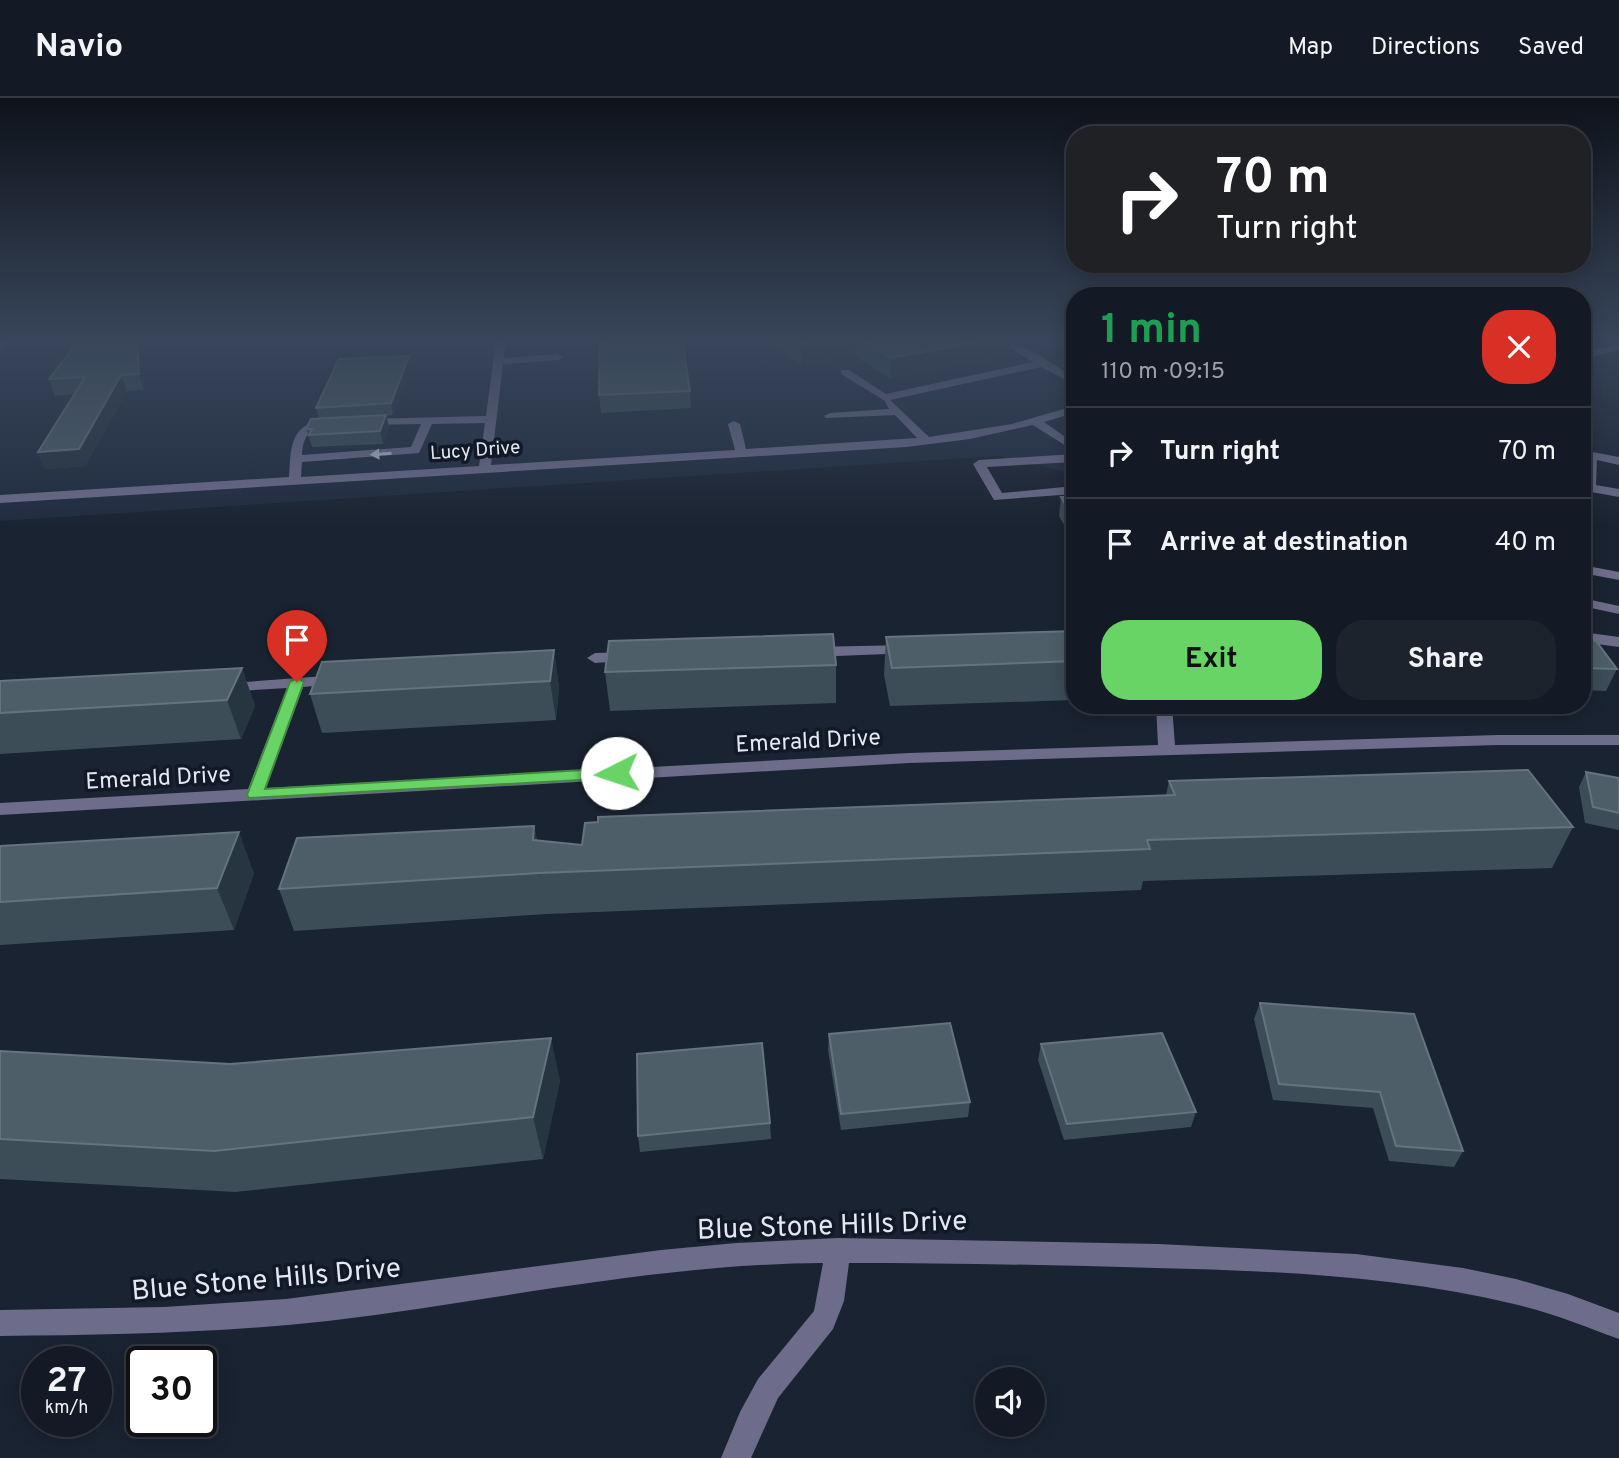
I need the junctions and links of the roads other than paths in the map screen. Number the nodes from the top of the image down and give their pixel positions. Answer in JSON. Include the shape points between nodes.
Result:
{"nodes":[{"id":1,"x":493,"y":402,"type":"edge"},
{"id":2,"x":888,"y":402,"type":"edge"},
{"id":3,"x":897,"y":412,"type":"junction"},
{"id":4,"x":1066,"y":412,"type":"edge"},
{"id":5,"x":830,"y":416,"type":"dead end"},
{"id":6,"x":491,"y":419,"type":"junction"},
{"id":7,"x":428,"y":420,"type":"junction"},
{"id":8,"x":1037,"y":423,"type":"junction"},
{"id":9,"x":734,"y":424,"type":"dead end"},
{"id":10,"x":926,"y":441,"type":"junction"},
{"id":11,"x":1066,"y":443,"type":"edge"},
{"id":12,"x":741,"y":453,"type":"junction"},
{"id":13,"x":1591,"y":456,"type":"edge"},
{"id":14,"x":297,"y":459,"type":"junction"},
{"id":15,"x":1066,"y":459,"type":"edge"},
{"id":16,"x":1619,"y":461,"type":"edge"},
{"id":17,"x":485,"y":468,"type":"junction"},
{"id":18,"x":295,"y":480,"type":"junction"},
{"id":19,"x":1591,"y":488,"type":"edge"},
{"id":20,"x":1066,"y":491,"type":"edge"},
{"id":21,"x":1619,"y":493,"type":"edge"},
{"id":22,"x":0,"y":499,"type":"edge"},
{"id":23,"x":1591,"y":571,"type":"edge"},
{"id":24,"x":1619,"y":576,"type":"edge"},
{"id":25,"x":1591,"y":604,"type":"edge"},
{"id":26,"x":1619,"y":610,"type":"edge"},
{"id":27,"x":1591,"y":638,"type":"edge"},
{"id":28,"x":1619,"y":642,"type":"edge"},
{"id":29,"x":921,"y":649,"type":"edge"},
{"id":30,"x":796,"y":652,"type":"edge"},
{"id":31,"x":647,"y":657,"type":"edge"},
{"id":32,"x":595,"y":658,"type":"dead end"},
{"id":33,"x":352,"y":679,"type":"edge"},
{"id":34,"x":297,"y":682,"type":"junction"},
{"id":35,"x":201,"y":688,"type":"edge"},
{"id":36,"x":1165,"y":714,"type":"edge"},
{"id":37,"x":1619,"y":740,"type":"edge"},
{"id":38,"x":1167,"y":750,"type":"junction"},
{"id":39,"x":255,"y":795,"type":"junction"},
{"id":40,"x":0,"y":809,"type":"edge"},
{"id":41,"x":838,"y":1250,"type":"junction"},
{"id":42,"x":0,"y":1323,"type":"edge"},
{"id":43,"x":1619,"y":1326,"type":"edge"},
{"id":44,"x":736,"y":1458,"type":"edge"}],
"edges":[{"from":1,"to":6,"type":"street"},
{"from":2,"to":3,"type":"street"},
{"from":3,"to":5,"type":"street"},
{"from":3,"to":10,"type":"street"},
{"from":4,"to":8,"type":"street","name":"Lucy Drive"},
{"from":6,"to":7,"type":"street"},
{"from":6,"to":17,"type":"street"},
{"from":7,"to":14,"type":"street","one_way":true,"via":[[415,450]]},
{"from":7,"to":14,"type":"street","via":[[314,424],[303,430]]},
{"from":8,"to":10,"type":"street","name":"Lucy Drive"},
{"from":8,"to":11,"type":"street"},
{"from":9,"to":12,"type":"street"},
{"from":10,"to":12,"type":"street","name":"Lucy Drive"},
{"from":12,"to":17,"type":"street","name":"Lucy Drive"},
{"from":13,"to":16,"type":"street"},
{"from":14,"to":18,"type":"street"},
{"from":15,"to":20,"type":"street","via":[[979,464],[998,497]]},
{"from":17,"to":18,"type":"street","name":"Lucy Drive"},
{"from":18,"to":22,"type":"street","name":"Lucy Drive"},
{"from":19,"to":21,"type":"street"},
{"from":23,"to":24,"type":"street"},
{"from":25,"to":26,"type":"street"},
{"from":27,"to":28,"type":"street"},
{"from":29,"to":30,"type":"street"},
{"from":31,"to":32,"type":"street"},
{"from":33,"to":34,"type":"street"},
{"from":34,"to":35,"type":"street"},
{"from":34,"to":39,"type":"street"},
{"from":36,"to":38,"type":"street"},
{"from":37,"to":38,"type":"street","name":"Emerald Drive"},
{"from":38,"to":39,"type":"street","name":"Emerald Drive","via":[[819,762]]},
{"from":39,"to":40,"type":"street","name":"Emerald Drive"},
{"from":41,"to":42,"type":"street","name":"Blue Stone Hills Drive","via":[[710,1257],[325,1308],[143,1322]]},
{"from":41,"to":43,"type":"street","name":"Blue Stone Hills Drive","via":[[1064,1252],[1362,1266],[1495,1286]]},
{"from":41,"to":44,"type":"street","via":[[830,1303],[820,1327],[768,1389]]}]}
